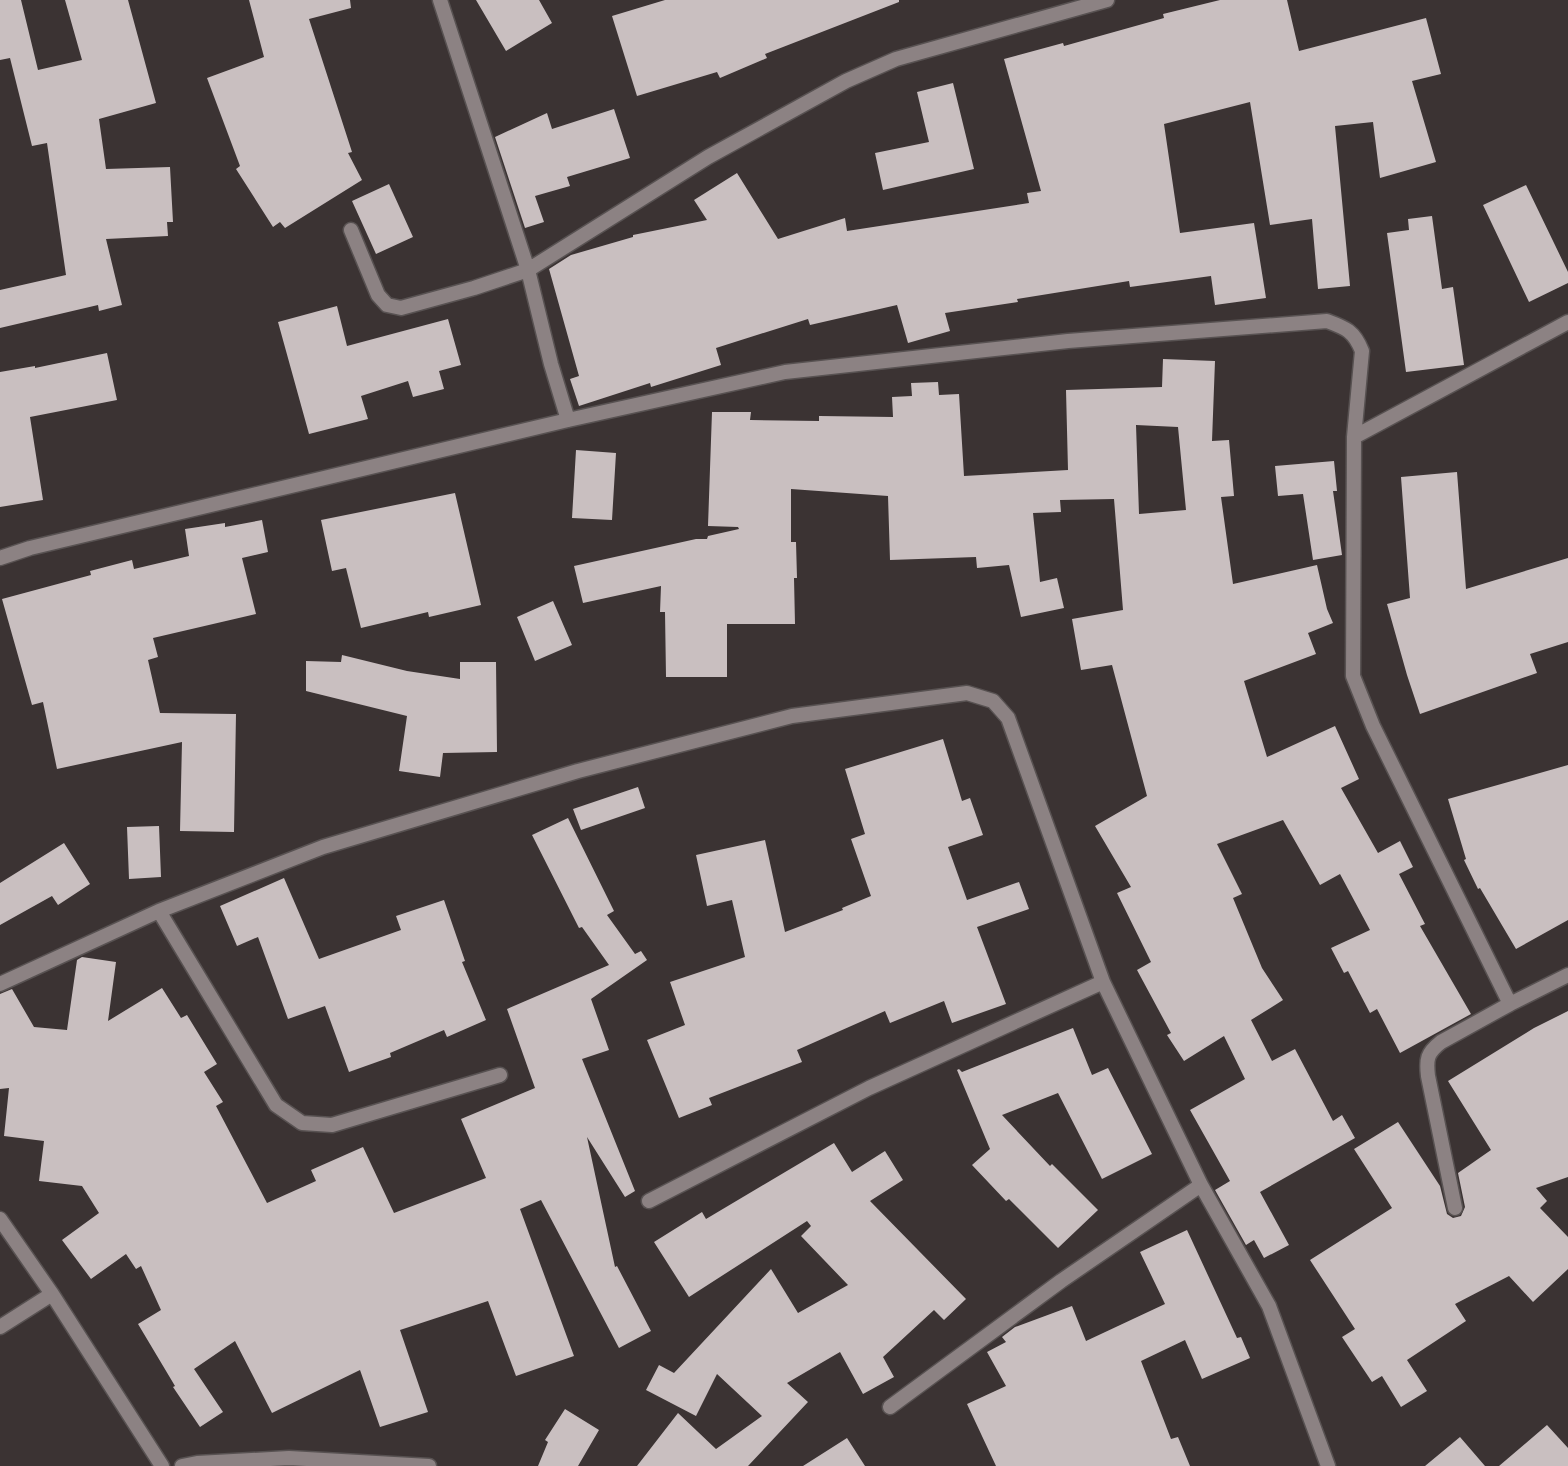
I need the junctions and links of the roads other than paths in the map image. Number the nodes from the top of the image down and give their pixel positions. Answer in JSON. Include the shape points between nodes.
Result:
{"nodes":[{"id":1,"x":440,"y":0,"type":"edge"},
{"id":2,"x":1107,"y":0,"type":"edge"},
{"id":3,"x":351,"y":230,"type":"dead end"},
{"id":4,"x":528,"y":270,"type":"junction"},
{"id":5,"x":1568,"y":322,"type":"edge"},
{"id":6,"x":568,"y":420,"type":"junction"},
{"id":7,"x":1354,"y":437,"type":"junction"},
{"id":8,"x":0,"y":558,"type":"edge"},
{"id":9,"x":159,"y":911,"type":"junction"},
{"id":10,"x":1568,"y":975,"type":"edge"},
{"id":11,"x":1103,"y":982,"type":"junction"},
{"id":12,"x":0,"y":984,"type":"edge"},
{"id":13,"x":1510,"y":1004,"type":"junction"},
{"id":14,"x":500,"y":1075,"type":"dead end"},
{"id":15,"x":1201,"y":1185,"type":"junction"},
{"id":16,"x":649,"y":1201,"type":"dead end"},
{"id":17,"x":1455,"y":1208,"type":"dead end"},
{"id":18,"x":0,"y":1219,"type":"edge"},
{"id":19,"x":52,"y":1294,"type":"junction"},
{"id":20,"x":0,"y":1327,"type":"edge"},
{"id":21,"x":890,"y":1407,"type":"dead end"},
{"id":22,"x":162,"y":1466,"type":"edge"},
{"id":23,"x":182,"y":1466,"type":"edge"},
{"id":24,"x":429,"y":1466,"type":"edge"},
{"id":25,"x":1328,"y":1466,"type":"edge"}],
"edges":[{"from":1,"to":4,"type":"street"},
{"from":2,"to":4,"type":"street","via":[[896,59],[846,81],[708,157]]},
{"from":3,"to":4,"type":"street","via":[[387,305],[401,308]]},
{"from":4,"to":6,"type":"street"},
{"from":5,"to":7,"type":"street"},
{"from":6,"to":7,"type":"street","via":[[785,372],[1068,341],[1327,321],[1345,327],[1362,351]]},
{"from":6,"to":8,"type":"street"},
{"from":7,"to":13,"type":"street","via":[[1353,676]]},
{"from":9,"to":11,"type":"street","via":[[323,847],[578,771],[792,716],[967,693],[993,701],[1008,718]]},
{"from":9,"to":12,"type":"street"},
{"from":9,"to":14,"type":"street","via":[[276,1105],[302,1123],[332,1125]]},
{"from":10,"to":13,"type":"street"},
{"from":11,"to":15,"type":"street"},
{"from":11,"to":16,"type":"street","via":[[869,1088]]},
{"from":13,"to":17,"type":"street","via":[[1441,1042],[1426,1063]]},
{"from":15,"to":21,"type":"street"},
{"from":15,"to":25,"type":"street","via":[[1269,1306]]},
{"from":18,"to":19,"type":"street"},
{"from":19,"to":20,"type":"street"},
{"from":19,"to":22,"type":"street"},
{"from":23,"to":24,"type":"street","via":[[289,1458]]}]}
